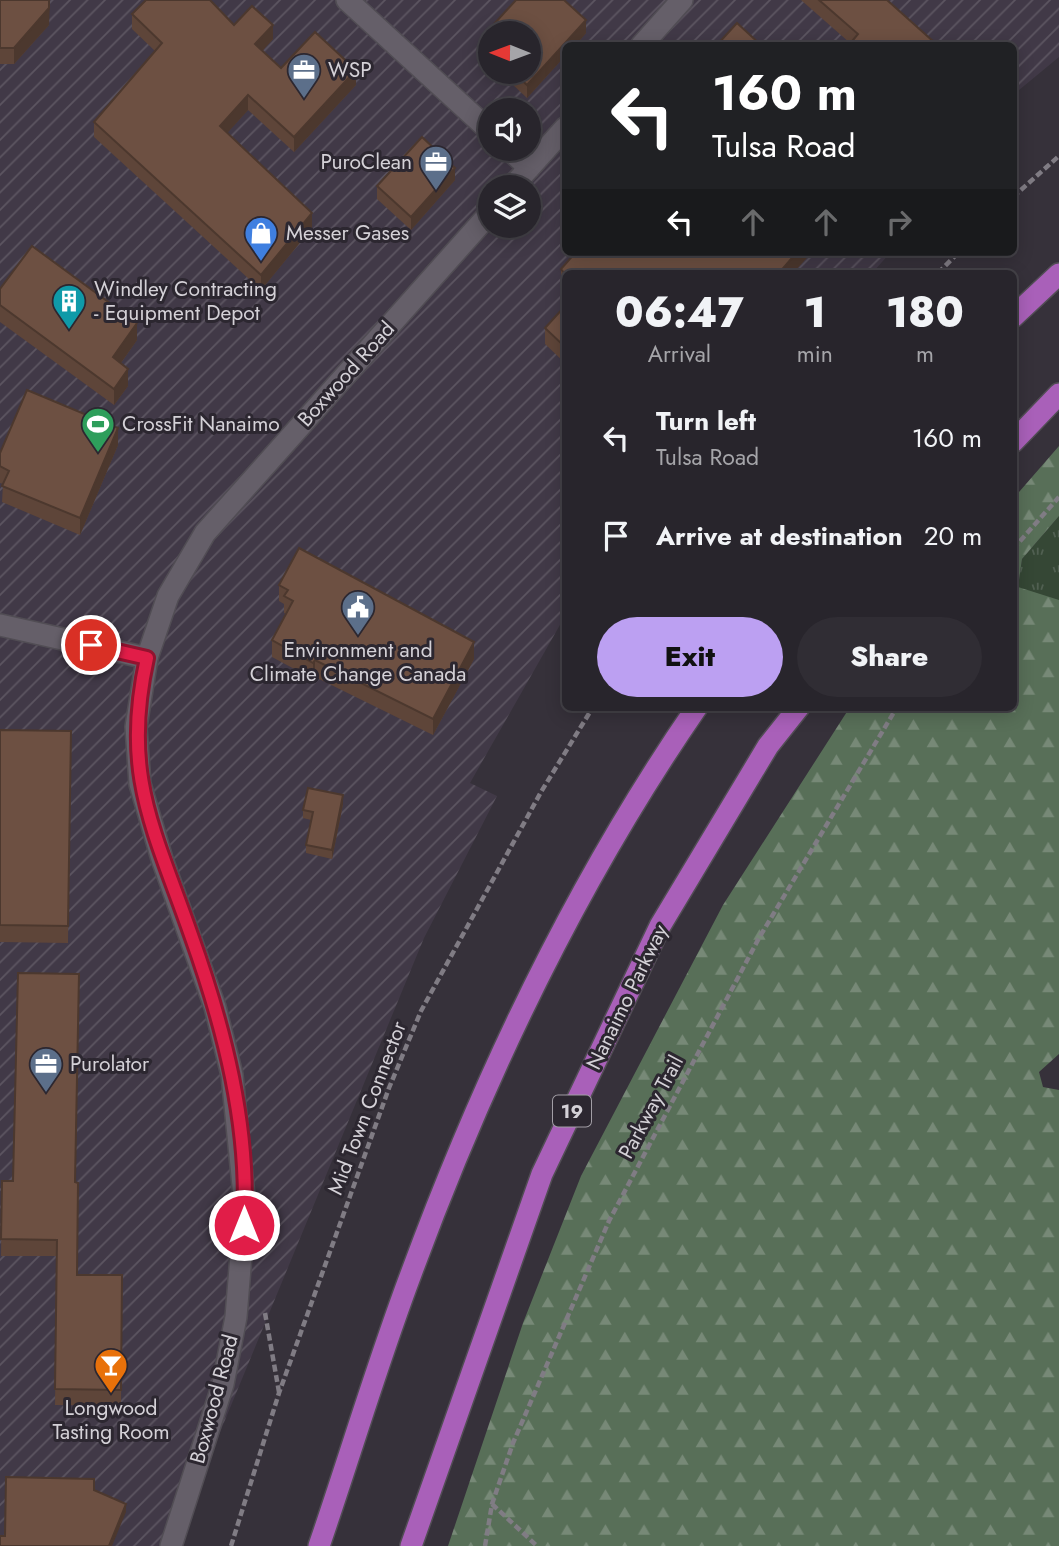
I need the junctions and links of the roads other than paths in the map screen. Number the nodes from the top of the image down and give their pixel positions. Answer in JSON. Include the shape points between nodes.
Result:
{"nodes":[{"id":1,"x":347,"y":0,"type":"edge"},
{"id":2,"x":682,"y":0,"type":"edge"},
{"id":3,"x":645,"y":42,"type":"edge"},
{"id":4,"x":478,"y":120,"type":"edge"},
{"id":5,"x":562,"y":131,"type":"edge"},
{"id":6,"x":522,"y":161,"type":"edge"},
{"id":7,"x":530,"y":168,"type":"junction"},
{"id":8,"x":523,"y":175,"type":"edge"},
{"id":9,"x":478,"y":226,"type":"edge"},
{"id":10,"x":1059,"y":274,"type":"edge"},
{"id":11,"x":1017,"y":313,"type":"edge"},
{"id":12,"x":1059,"y":394,"type":"edge"},
{"id":13,"x":1017,"y":438,"type":"edge"},
{"id":14,"x":0,"y":625,"type":"edge"},
{"id":15,"x":147,"y":658,"type":"junction"},
{"id":16,"x":694,"y":711,"type":"edge"},
{"id":17,"x":796,"y":711,"type":"edge"},
{"id":18,"x":171,"y":1546,"type":"edge"},
{"id":19,"x":319,"y":1546,"type":"edge"},
{"id":20,"x":411,"y":1546,"type":"edge"}],
"edges":[{"from":1,"to":4,"type":"street"},
{"from":2,"to":3,"type":"street"},
{"from":5,"to":7,"type":"street"},
{"from":6,"to":7,"type":"street"},
{"from":7,"to":8,"type":"street"},
{"from":9,"to":15,"type":"street","name":"Boxwood Road","via":[[205,533],[168,596]]},
{"from":10,"to":11,"type":"highway"},
{"from":12,"to":13,"type":"highway"},
{"from":14,"to":15,"type":"street"},
{"from":15,"to":18,"type":"street","name":"Boxwood Road","via":[[136,727],[140,784],[222,1034],[232,1075],[245,1206],[236,1317],[223,1384]]},
{"from":16,"to":19,"type":"highway","via":[[646,781],[516,1019],[411,1274]]},
{"from":17,"to":20,"type":"highway","name":"Nanaimo Parkway","number":"19","via":[[768,746],[660,926],[542,1174]]}]}
